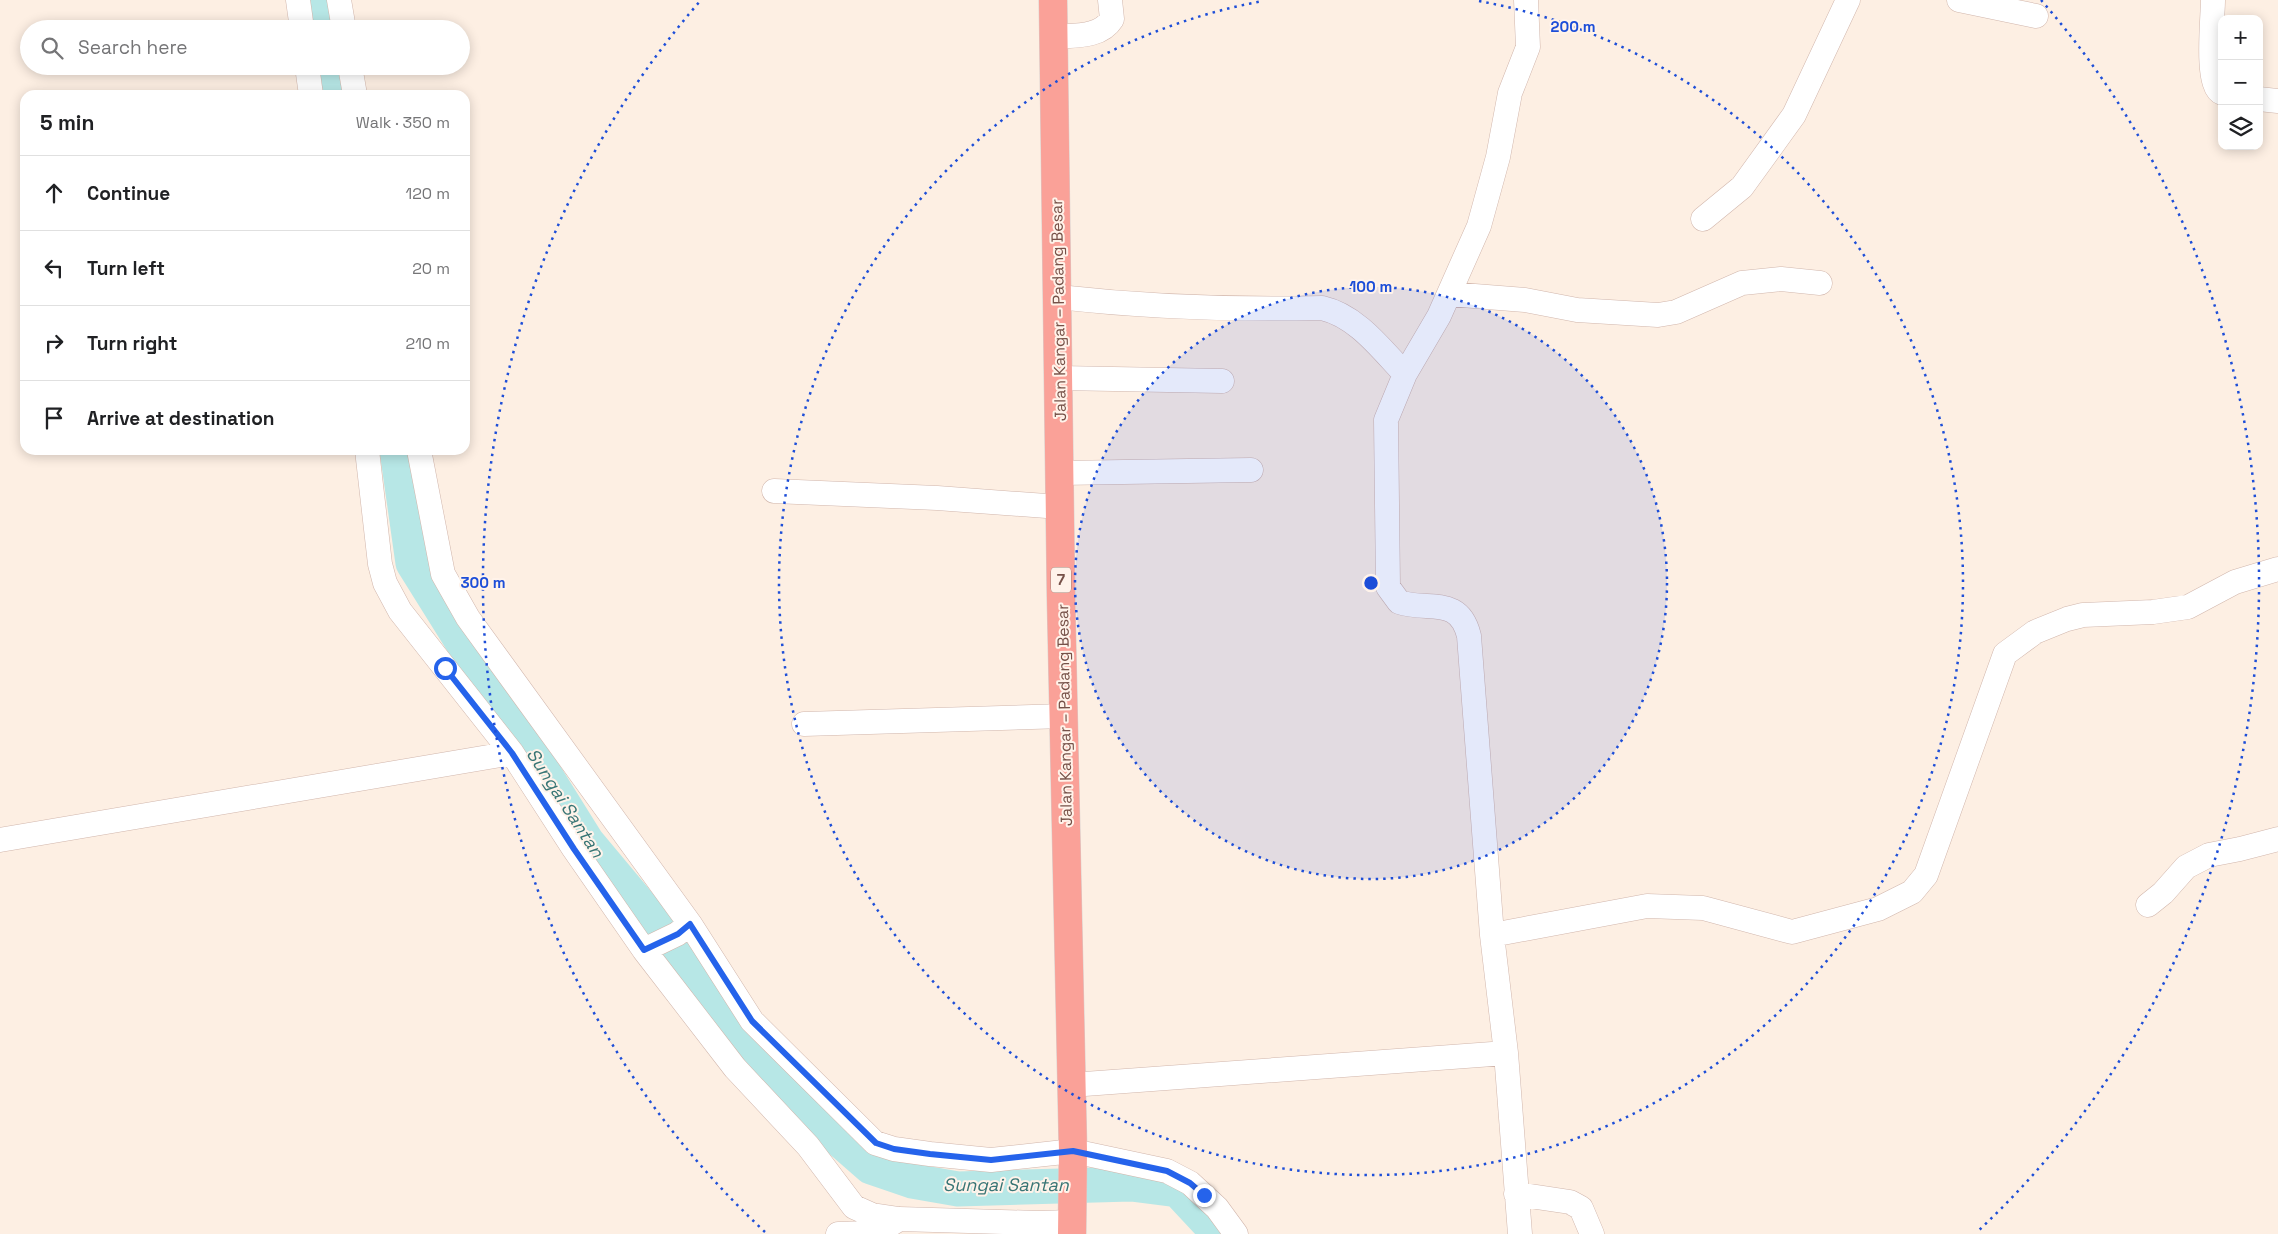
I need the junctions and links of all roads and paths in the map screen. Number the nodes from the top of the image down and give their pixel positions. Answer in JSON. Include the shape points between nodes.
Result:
{"nodes":[{"id":1,"x":298,"y":0,"type":"edge"},
{"id":2,"x":339,"y":0,"type":"edge"},
{"id":3,"x":1053,"y":0,"type":"edge"},
{"id":4,"x":1110,"y":0,"type":"edge"},
{"id":5,"x":1526,"y":0,"type":"edge"},
{"id":6,"x":1848,"y":0,"type":"edge"},
{"id":7,"x":1959,"y":0,"type":"edge"},
{"id":8,"x":2213,"y":0,"type":"edge"},
{"id":9,"x":2036,"y":16,"type":"dead end"},
{"id":10,"x":301,"y":20,"type":"edge"},
{"id":11,"x":342,"y":20,"type":"edge"},
{"id":12,"x":1054,"y":38,"type":"junction"},
{"id":13,"x":308,"y":75,"type":"edge"},
{"id":14,"x":352,"y":75,"type":"edge"},
{"id":15,"x":310,"y":90,"type":"edge"},
{"id":16,"x":354,"y":90,"type":"edge"},
{"id":17,"x":2218,"y":90,"type":"edge"},
{"id":18,"x":2263,"y":99,"type":"edge"},
{"id":19,"x":2278,"y":100,"type":"edge"},
{"id":20,"x":1703,"y":219,"type":"dead end"},
{"id":21,"x":1820,"y":283,"type":"dead end"},
{"id":22,"x":1449,"y":294,"type":"junction"},
{"id":23,"x":1058,"y":297,"type":"junction"},
{"id":24,"x":1405,"y":374,"type":"junction"},
{"id":25,"x":1059,"y":378,"type":"junction"},
{"id":26,"x":1222,"y":381,"type":"dead end"},
{"id":27,"x":368,"y":455,"type":"edge"},
{"id":28,"x":420,"y":455,"type":"edge"},
{"id":29,"x":1251,"y":470,"type":"dead end"},
{"id":30,"x":1060,"y":473,"type":"junction"},
{"id":31,"x":774,"y":490,"type":"dead end"},
{"id":32,"x":1060,"y":507,"type":"junction"},
{"id":33,"x":2278,"y":569,"type":"edge"},
{"id":34,"x":1064,"y":716,"type":"junction"},
{"id":35,"x":804,"y":724,"type":"dead end"},
{"id":36,"x":512,"y":753,"type":"junction"},
{"id":37,"x":2278,"y":839,"type":"edge"},
{"id":38,"x":0,"y":840,"type":"edge"},
{"id":39,"x":2148,"y":905,"type":"dead end"},
{"id":40,"x":684,"y":929,"type":"junction"},
{"id":41,"x":1492,"y":935,"type":"junction"},
{"id":42,"x":650,"y":948,"type":"junction"},
{"id":43,"x":1506,"y":1053,"type":"junction"},
{"id":44,"x":1071,"y":1085,"type":"junction"},
{"id":45,"x":1073,"y":1156,"type":"junction"},
{"id":46,"x":1516,"y":1194,"type":"junction"},
{"id":47,"x":900,"y":1218,"type":"junction"},
{"id":48,"x":1072,"y":1223,"type":"edge"},
{"id":49,"x":838,"y":1234,"type":"edge"},
{"id":50,"x":1236,"y":1234,"type":"edge"},
{"id":51,"x":1520,"y":1234,"type":"edge"},
{"id":52,"x":1592,"y":1234,"type":"edge"}],
"edges":[{"from":1,"to":10,"type":"street"},
{"from":2,"to":11,"type":"street"},
{"from":3,"to":12,"type":"highway","name":"Jalan Kangar – Padang Besar","number":"7"},
{"from":4,"to":12,"type":"street","via":[[1112,20],[1107,27],[1095,33]]},
{"from":5,"to":22,"type":"street","via":[[1528,47],[1510,93],[1498,157],[1479,226]]},
{"from":6,"to":20,"type":"street","via":[[1794,115],[1742,187]]},
{"from":7,"to":9,"type":"street"},
{"from":8,"to":17,"type":"street","via":[[2212,71],[2214,87]]},
{"from":12,"to":23,"type":"highway","name":"Jalan Kangar – Padang Besar","number":"7"},
{"from":13,"to":15,"type":"street"},
{"from":14,"to":16,"type":"street"},
{"from":18,"to":19,"type":"street"},
{"from":21,"to":22,"type":"street","via":[[1781,279],[1742,283],[1676,312],[1658,315],[1577,310],[1525,300]]},
{"from":22,"to":24,"type":"street"},
{"from":23,"to":24,"type":"street","via":[[1183,308],[1329,310],[1354,323]]},
{"from":23,"to":25,"type":"highway","name":"Jalan Kangar – Padang Besar","number":"7"},
{"from":24,"to":41,"type":"street","via":[[1386,420],[1388,587],[1399,602],[1454,610],[1466,625]]},
{"from":25,"to":26,"type":"street"},
{"from":25,"to":30,"type":"highway","name":"Jalan Kangar – Padang Besar","number":"7"},
{"from":27,"to":36,"type":"street","via":[[385,583],[400,611]]},
{"from":28,"to":40,"type":"street","via":[[442,574],[468,618]]},
{"from":29,"to":30,"type":"street"},
{"from":30,"to":32,"type":"highway","name":"Jalan Kangar – Padang Besar","number":"7"},
{"from":31,"to":32,"type":"street"},
{"from":32,"to":34,"type":"highway","name":"Jalan Kangar – Padang Besar","number":"7"},
{"from":33,"to":41,"type":"street","via":[[2235,582],[2188,607],[2083,615],[2047,627],[2016,644],[2005,654],[1926,876],[1912,892],[1878,910],[1792,932],[1703,908],[1635,906]]},
{"from":34,"to":35,"type":"street"},
{"from":34,"to":44,"type":"highway","name":"Jalan Kangar – Padang Besar","number":"7"},
{"from":36,"to":38,"type":"street"},
{"from":36,"to":42,"type":"street","via":[[574,849]]},
{"from":37,"to":39,"type":"street","via":[[2208,855],[2186,867],[2164,893]]},
{"from":40,"to":42,"type":"street"},
{"from":40,"to":45,"type":"street","via":[[752,1021],[876,1143],[894,1149],[991,1160]]},
{"from":41,"to":43,"type":"street"},
{"from":42,"to":47,"type":"street","via":[[735,1068],[808,1146],[854,1207],[872,1215]]},
{"from":43,"to":44,"type":"street"},
{"from":43,"to":46,"type":"street"},
{"from":44,"to":45,"type":"highway","name":"Jalan Kangar – Padang Besar","number":"7"},
{"from":45,"to":48,"type":"highway","number":"7"},
{"from":45,"to":50,"type":"street","via":[[1167,1171],[1190,1183],[1217,1208]]},
{"from":46,"to":51,"type":"street"},
{"from":46,"to":52,"type":"street","via":[[1570,1202],[1581,1208]]},
{"from":47,"to":48,"type":"street"},
{"from":47,"to":49,"type":"street","via":[[871,1233]]}]}
